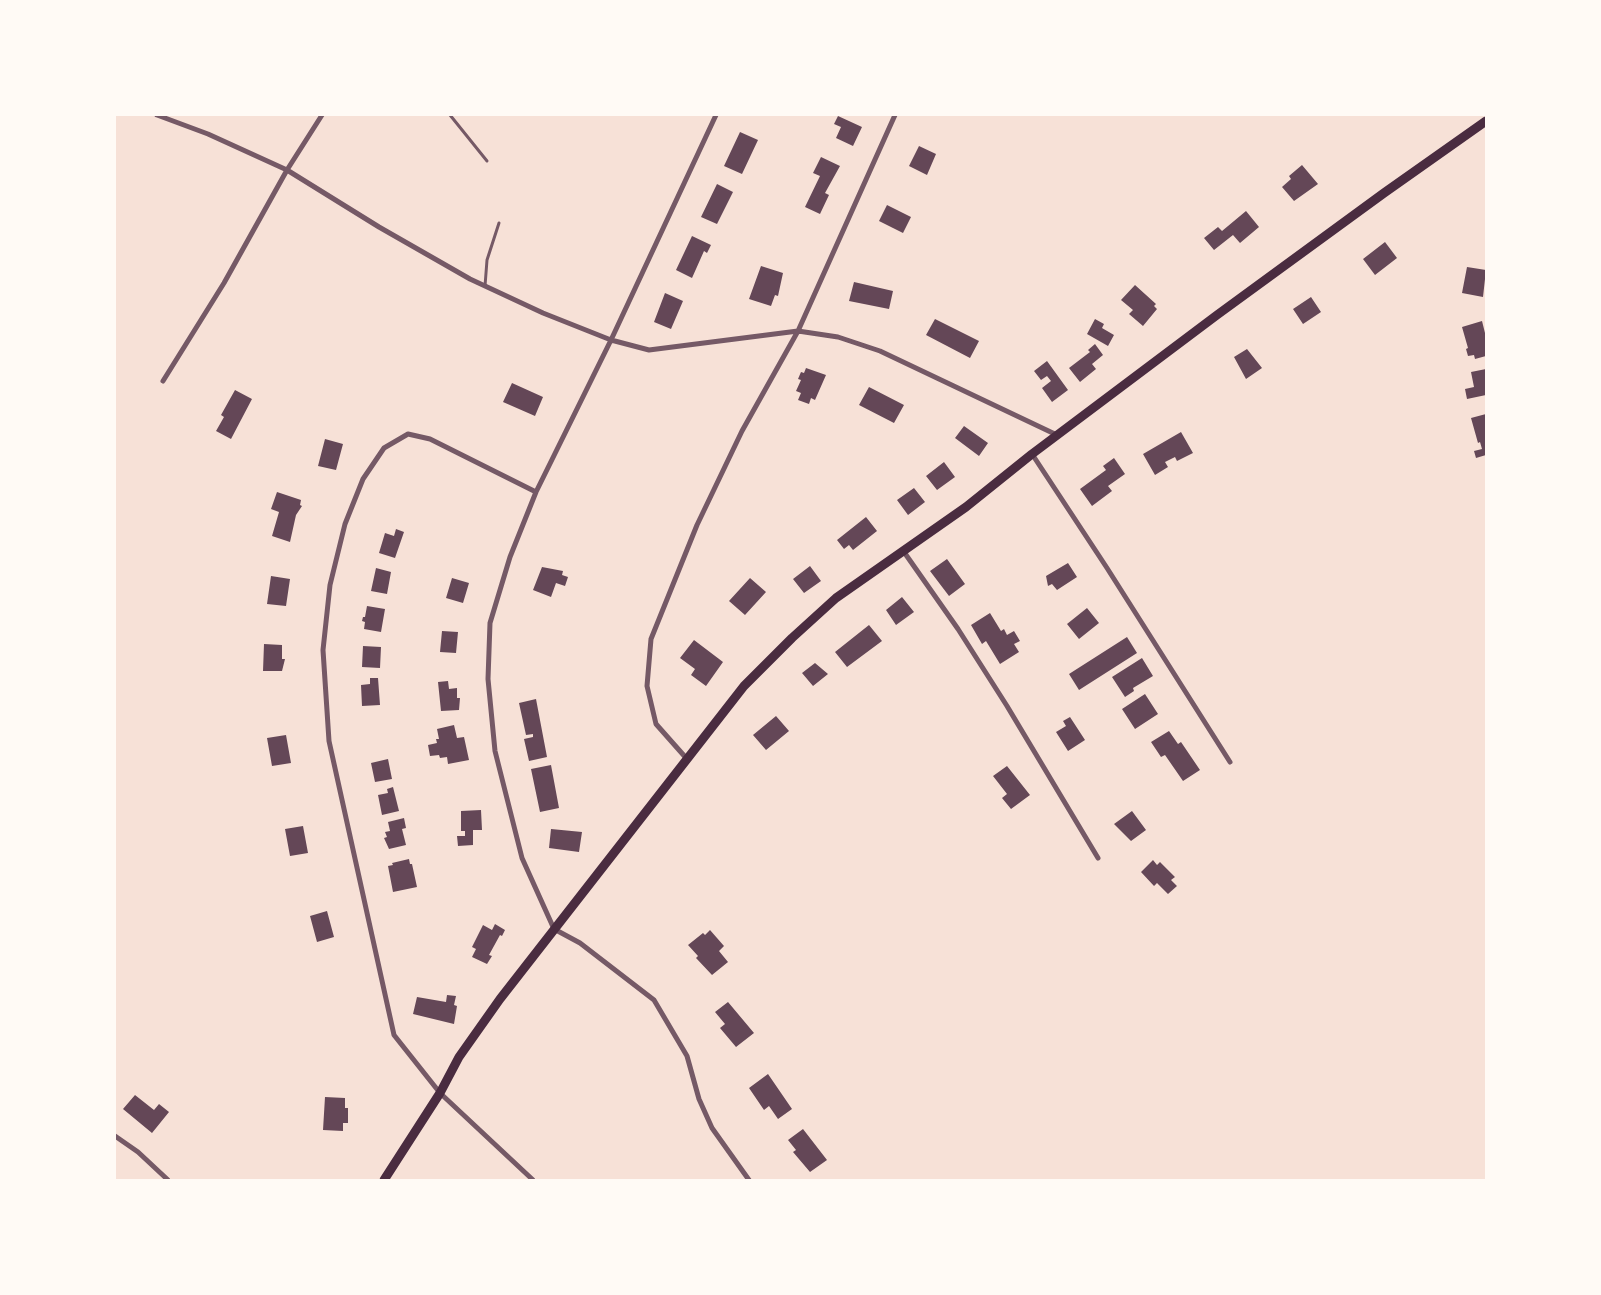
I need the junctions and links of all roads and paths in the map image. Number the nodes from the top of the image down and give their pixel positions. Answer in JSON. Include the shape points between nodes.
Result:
{"nodes":[{"id":1,"x":157,"y":115,"type":"edge"},
{"id":2,"x":322,"y":115,"type":"edge"},
{"id":3,"x":450,"y":115,"type":"edge"},
{"id":4,"x":716,"y":115,"type":"edge"},
{"id":5,"x":895,"y":115,"type":"edge"},
{"id":6,"x":1486,"y":121,"type":"edge"},
{"id":7,"x":487,"y":161,"type":"dead end"},
{"id":8,"x":287,"y":170,"type":"junction"},
{"id":9,"x":499,"y":223,"type":"dead end"},
{"id":10,"x":485,"y":286,"type":"junction"},
{"id":11,"x":798,"y":332,"type":"junction"},
{"id":12,"x":611,"y":340,"type":"junction"},
{"id":13,"x":163,"y":381,"type":"dead end"},
{"id":14,"x":1057,"y":435,"type":"junction"},
{"id":15,"x":1032,"y":454,"type":"junction"},
{"id":16,"x":536,"y":492,"type":"junction"},
{"id":17,"x":904,"y":552,"type":"junction"},
{"id":18,"x":687,"y":759,"type":"junction"},
{"id":19,"x":1230,"y":762,"type":"dead end"},
{"id":20,"x":1098,"y":858,"type":"dead end"},
{"id":21,"x":554,"y":929,"type":"junction"},
{"id":22,"x":440,"y":1094,"type":"junction"},
{"id":23,"x":115,"y":1136,"type":"edge"},
{"id":24,"x":168,"y":1180,"type":"edge"},
{"id":25,"x":384,"y":1180,"type":"edge"},
{"id":26,"x":533,"y":1180,"type":"edge"},
{"id":27,"x":749,"y":1180,"type":"edge"}],
"edges":[{"from":1,"to":8,"type":"street"},
{"from":2,"to":8,"type":"street"},
{"from":3,"to":7,"type":"lane"},
{"from":4,"to":12,"type":"street"},
{"from":5,"to":11,"type":"street"},
{"from":6,"to":14,"type":"main road"},
{"from":8,"to":10,"type":"street","via":[[378,227]]},
{"from":8,"to":13,"type":"street","via":[[224,283]]},
{"from":9,"to":10,"type":"lane","via":[[487,260]]},
{"from":10,"to":12,"type":"street"},
{"from":11,"to":12,"type":"street","via":[[649,350]]},
{"from":11,"to":14,"type":"street","via":[[838,337],[880,351]]},
{"from":11,"to":18,"type":"street","via":[[742,431],[697,525],[651,639],[647,686],[656,724]]},
{"from":12,"to":16,"type":"street"},
{"from":14,"to":15,"type":"main road"},
{"from":15,"to":17,"type":"main road"},
{"from":15,"to":19,"type":"street"},
{"from":16,"to":21,"type":"street","via":[[510,557],[490,623],[488,680],[495,751],[522,858]]},
{"from":16,"to":22,"type":"street","via":[[430,438],[408,434],[384,448],[367,473],[345,524],[330,586],[323,650],[329,741],[394,1035]]},
{"from":17,"to":18,"type":"main road","via":[[836,598],[792,638],[744,686]]},
{"from":17,"to":20,"type":"street","via":[[963,637]]},
{"from":18,"to":21,"type":"main road"},
{"from":21,"to":22,"type":"main road","via":[[464,1050]]},
{"from":21,"to":27,"type":"street","via":[[580,943],[654,1000],[687,1056],[699,1099],[712,1128]]},
{"from":22,"to":25,"type":"main road"},
{"from":22,"to":26,"type":"street"},
{"from":23,"to":24,"type":"street"}]}
